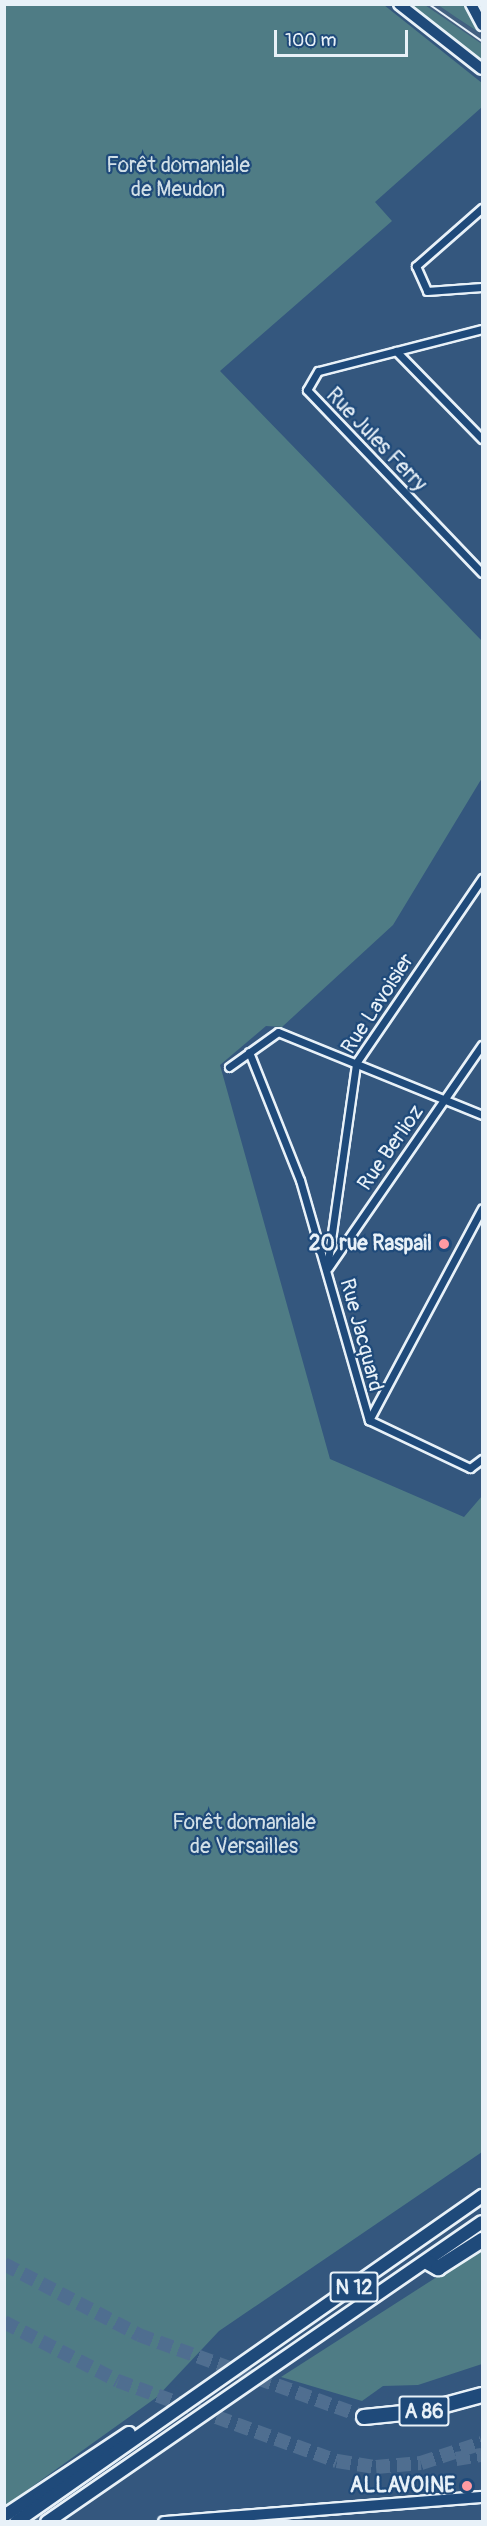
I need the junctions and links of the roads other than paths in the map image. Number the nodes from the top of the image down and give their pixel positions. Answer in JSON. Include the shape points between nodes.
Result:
{"nodes":[{"id":1,"x":399,"y":4,"type":"edge"},
{"id":2,"x":473,"y":7,"type":"edge"},
{"id":3,"x":483,"y":26,"type":"edge"},
{"id":4,"x":483,"y":69,"type":"edge"},
{"id":5,"x":483,"y":208,"type":"edge"},
{"id":6,"x":483,"y":287,"type":"edge"},
{"id":7,"x":483,"y":329,"type":"edge"},
{"id":8,"x":396,"y":351,"type":"junction"},
{"id":9,"x":483,"y":439,"type":"edge"},
{"id":10,"x":483,"y":573,"type":"edge"},
{"id":11,"x":483,"y":878,"type":"edge"},
{"id":12,"x":483,"y":1045,"type":"edge"},
{"id":13,"x":249,"y":1052,"type":"junction"},
{"id":14,"x":356,"y":1063,"type":"junction"},
{"id":15,"x":229,"y":1067,"type":"dead end"},
{"id":16,"x":445,"y":1100,"type":"junction"},
{"id":17,"x":483,"y":1115,"type":"edge"},
{"id":18,"x":483,"y":1208,"type":"edge"},
{"id":19,"x":326,"y":1270,"type":"junction"},
{"id":20,"x":369,"y":1420,"type":"junction"},
{"id":21,"x":483,"y":1459,"type":"edge"},
{"id":22,"x":481,"y":2195,"type":"edge"},
{"id":23,"x":483,"y":2222,"type":"edge"},
{"id":24,"x":483,"y":2240,"type":"edge"},
{"id":25,"x":427,"y":2262,"type":"junction"},
{"id":26,"x":230,"y":2374,"type":"junction"},
{"id":27,"x":483,"y":2395,"type":"edge"},
{"id":28,"x":364,"y":2417,"type":"tunnel mouth"},
{"id":29,"x":483,"y":2497,"type":"edge"},
{"id":30,"x":73,"y":2505,"type":"junction"},
{"id":31,"x":217,"y":2516,"type":"junction"},
{"id":32,"x":4,"y":2517,"type":"edge"},
{"id":33,"x":16,"y":2522,"type":"edge"},
{"id":34,"x":47,"y":2522,"type":"edge"},
{"id":35,"x":62,"y":2522,"type":"edge"},
{"id":36,"x":164,"y":2522,"type":"edge"},
{"id":37,"x":199,"y":2522,"type":"edge"}],
"edges":[{"from":1,"to":4,"type":"main road"},
{"from":2,"to":3,"type":"main road"},
{"from":5,"to":6,"type":"street","via":[[416,266],[428,291]]},
{"from":7,"to":8,"type":"street","name":"Rue Jules Ferry"},
{"from":8,"to":9,"type":"street"},
{"from":8,"to":10,"type":"street","name":"Rue Jules Ferry","via":[[314,373],[309,395]]},
{"from":11,"to":14,"type":"street","name":"Rue Lavoisier"},
{"from":12,"to":16,"type":"street","name":"Rue Berlioz"},
{"from":13,"to":14,"type":"street","via":[[278,1032]]},
{"from":13,"to":15,"type":"street"},
{"from":13,"to":19,"type":"street","name":"Rue Jacquard","via":[[300,1180]]},
{"from":14,"to":16,"type":"street"},
{"from":14,"to":19,"type":"street","name":"Rue Lavoisier"},
{"from":16,"to":17,"type":"street"},
{"from":16,"to":19,"type":"street","name":"Rue Berlioz"},
{"from":18,"to":20,"type":"street"},
{"from":19,"to":20,"type":"street","name":"Rue Jacquard"},
{"from":20,"to":21,"type":"street","name":"Rue Jacquard","via":[[470,1468]]},
{"from":22,"to":26,"type":"highway","number":"N 12"},
{"from":23,"to":25,"type":"highway","number":"N 12"},
{"from":24,"to":25,"type":"highway","via":[[438,2268]]},
{"from":25,"to":30,"type":"highway","number":"N 12"},
{"from":26,"to":32,"type":"highway","via":[[213,2376]]},
{"from":26,"to":33,"type":"highway","number":"N 12"},
{"from":27,"to":28,"type":"highway","number":"A 86","via":[[423,2411]]},
{"from":29,"to":31,"type":"main road"},
{"from":30,"to":34,"type":"highway","number":"N 12"},
{"from":30,"to":35,"type":"highway"},
{"from":31,"to":36,"type":"main road"},
{"from":31,"to":37,"type":"main road"}]}
